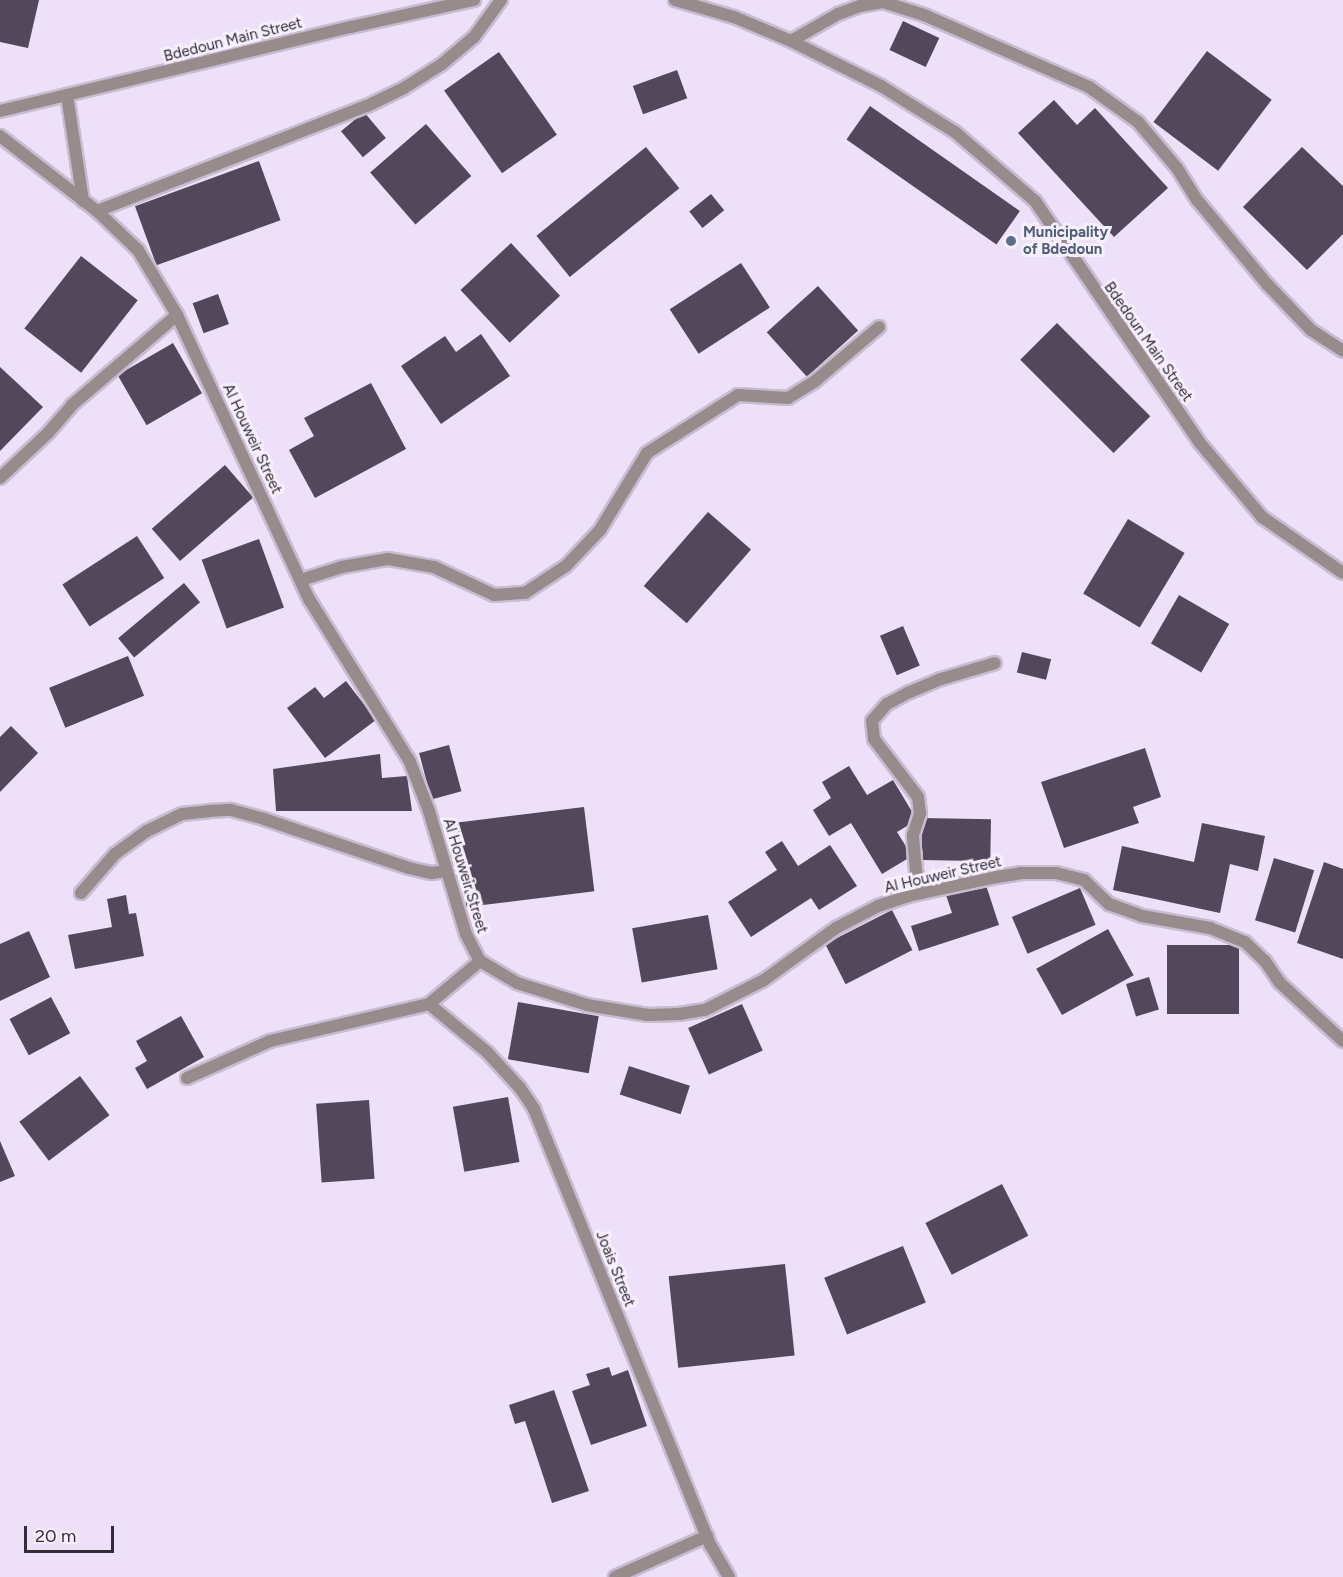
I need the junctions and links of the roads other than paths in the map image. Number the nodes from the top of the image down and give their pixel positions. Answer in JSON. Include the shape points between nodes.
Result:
{"nodes":[{"id":1,"x":474,"y":0,"type":"edge"},
{"id":2,"x":501,"y":0,"type":"edge"},
{"id":3,"x":675,"y":0,"type":"edge"},
{"id":4,"x":790,"y":41,"type":"junction"},
{"id":5,"x":67,"y":95,"type":"junction"},
{"id":6,"x":0,"y":111,"type":"edge"},
{"id":7,"x":0,"y":136,"type":"edge"},
{"id":8,"x":83,"y":201,"type":"junction"},
{"id":9,"x":97,"y":211,"type":"junction"},
{"id":10,"x":177,"y":315,"type":"junction"},
{"id":11,"x":879,"y":327,"type":"dead end"},
{"id":12,"x":1343,"y":351,"type":"edge"},
{"id":13,"x":0,"y":478,"type":"edge"},
{"id":14,"x":1343,"y":573,"type":"edge"},
{"id":15,"x":301,"y":580,"type":"junction"},
{"id":16,"x":994,"y":663,"type":"dead end"},
{"id":17,"x":447,"y":871,"type":"junction"},
{"id":18,"x":81,"y":893,"type":"dead end"},
{"id":19,"x":922,"y":893,"type":"junction"},
{"id":20,"x":480,"y":961,"type":"junction"},
{"id":21,"x":429,"y":1004,"type":"junction"},
{"id":22,"x":1343,"y":1041,"type":"edge"},
{"id":23,"x":187,"y":1078,"type":"dead end"},
{"id":24,"x":707,"y":1536,"type":"junction"},
{"id":25,"x":615,"y":1577,"type":"edge"},
{"id":26,"x":729,"y":1577,"type":"edge"}],
"edges":[{"from":1,"to":5,"type":"street","name":"Bdedoun Main Street"},
{"from":2,"to":9,"type":"street","via":[[474,36],[442,64],[404,88]]},
{"from":3,"to":4,"type":"street","name":"Bdedoun Main Street","via":[[734,17]]},
{"from":4,"to":12,"type":"street","via":[[838,14],[883,2],[924,15],[1089,87],[1138,122],[1267,284],[1311,330]]},
{"from":4,"to":14,"type":"street","name":"Bdedoun Main Street","via":[[881,86],[955,132],[1035,201],[1200,443],[1262,517]]},
{"from":5,"to":6,"type":"street","name":"Bdedoun Main Street"},
{"from":5,"to":8,"type":"street"},
{"from":7,"to":8,"type":"street","name":"Al Houweir Street"},
{"from":8,"to":9,"type":"street","name":"Al Houweir Street"},
{"from":9,"to":10,"type":"street","name":"Al Houweir Street","via":[[138,250]]},
{"from":10,"to":13,"type":"street","via":[[72,405]]},
{"from":10,"to":15,"type":"street","name":"Al Houweir Street"},
{"from":11,"to":15,"type":"street","via":[[814,382],[788,398],[738,395],[647,453],[600,530],[566,566],[525,593],[494,595],[434,567],[388,559],[342,567]]},
{"from":15,"to":17,"type":"street","name":"Al Houweir Street","via":[[410,762]]},
{"from":16,"to":19,"type":"street","via":[[910,692],[886,704],[872,721],[874,740],[918,797],[920,813],[913,835]]},
{"from":17,"to":18,"type":"street","via":[[431,873],[409,868],[264,819],[231,810],[209,810],[182,814],[147,831],[115,854]]},
{"from":17,"to":20,"type":"street","name":"Al Houweir Street","via":[[466,934]]},
{"from":19,"to":20,"type":"street","name":"Al Houweir Street","via":[[878,906],[836,928],[764,980],[728,999],[705,1010],[679,1014],[648,1015],[586,1005],[517,983]]},
{"from":19,"to":22,"type":"street","name":"Al Houweir Street","via":[[1021,873],[1056,873],[1084,880],[1109,904],[1143,916],[1210,928],[1245,942],[1279,982]]},
{"from":20,"to":21,"type":"street"},
{"from":21,"to":23,"type":"street","via":[[270,1041]]},
{"from":21,"to":24,"type":"street","name":"Joais Street","via":[[487,1052],[534,1109]]},
{"from":24,"to":25,"type":"street"},
{"from":24,"to":26,"type":"street","name":"Joais Street"}]}
